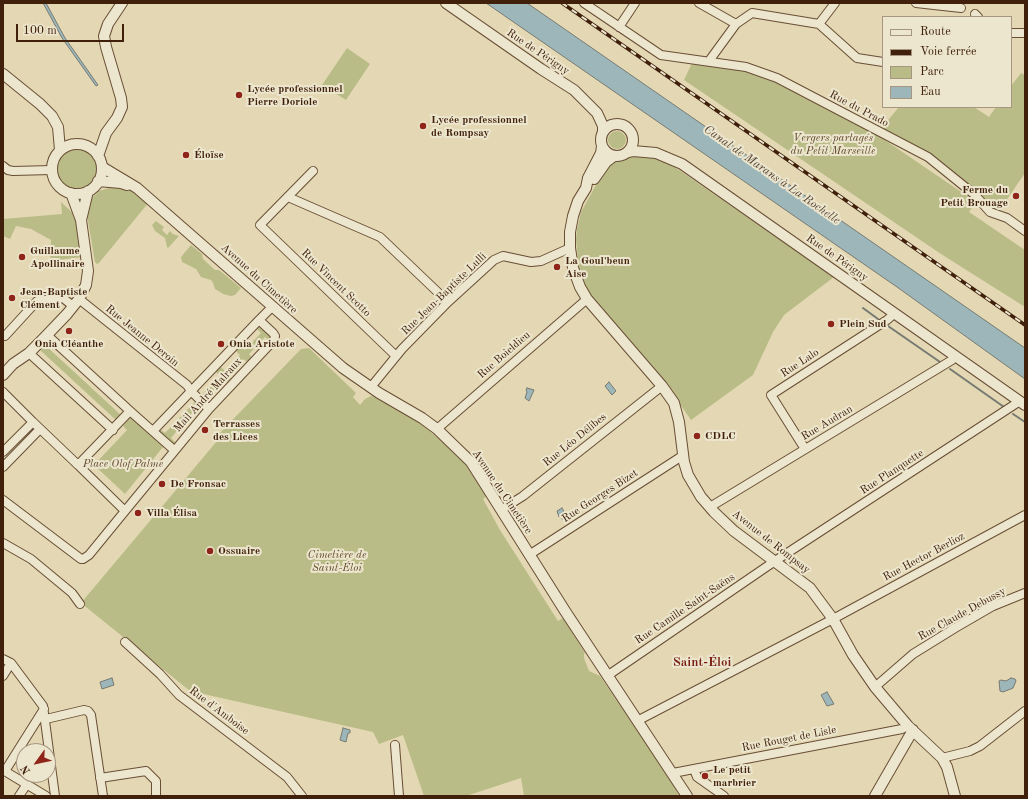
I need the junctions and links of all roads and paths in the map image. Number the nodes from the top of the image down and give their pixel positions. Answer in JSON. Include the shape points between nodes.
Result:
{"nodes":[{"id":1,"x":122,"y":3,"type":"edge"},
{"id":2,"x":446,"y":3,"type":"edge"},
{"id":3,"x":584,"y":3,"type":"edge"},
{"id":4,"x":635,"y":3,"type":"edge"},
{"id":5,"x":700,"y":3,"type":"edge"},
{"id":6,"x":835,"y":3,"type":"edge"},
{"id":7,"x":916,"y":3,"type":"edge"},
{"id":8,"x":960,"y":8,"type":"dead end"},
{"id":9,"x":736,"y":24,"type":"junction"},
{"id":10,"x":819,"y":24,"type":"junction"},
{"id":11,"x":619,"y":27,"type":"junction"},
{"id":12,"x":1012,"y":33,"type":"edge"},
{"id":13,"x":1025,"y":33,"type":"edge"},
{"id":14,"x":708,"y":62,"type":"junction"},
{"id":15,"x":882,"y":62,"type":"edge"},
{"id":16,"x":3,"y":74,"type":"edge"},
{"id":17,"x":58,"y":127,"type":"junction"},
{"id":18,"x":106,"y":132,"type":"junction"},
{"id":19,"x":603,"y":132,"type":"junction"},
{"id":20,"x":85,"y":145,"type":"junction"},
{"id":21,"x":602,"y":146,"type":"junction"},
{"id":22,"x":60,"y":150,"type":"junction"},
{"id":23,"x":628,"y":152,"type":"junction"},
{"id":24,"x":98,"y":156,"type":"junction"},
{"id":25,"x":614,"y":156,"type":"junction"},
{"id":26,"x":3,"y":166,"type":"edge"},
{"id":27,"x":102,"y":167,"type":"junction"},
{"id":28,"x":52,"y":170,"type":"junction"},
{"id":29,"x":313,"y":171,"type":"dead end"},
{"id":30,"x":98,"y":181,"type":"junction"},
{"id":31,"x":136,"y":188,"type":"junction"},
{"id":32,"x":586,"y":188,"type":"junction"},
{"id":33,"x":88,"y":191,"type":"junction"},
{"id":34,"x":71,"y":193,"type":"junction"},
{"id":35,"x":288,"y":197,"type":"junction"},
{"id":36,"x":80,"y":220,"type":"junction"},
{"id":37,"x":1025,"y":231,"type":"edge"},
{"id":38,"x":570,"y":248,"type":"junction"},
{"id":39,"x":587,"y":299,"type":"junction"},
{"id":40,"x":448,"y":302,"type":"junction"},
{"id":41,"x":76,"y":303,"type":"junction"},
{"id":42,"x":272,"y":307,"type":"junction"},
{"id":43,"x":894,"y":314,"type":"junction"},
{"id":44,"x":259,"y":320,"type":"junction"},
{"id":45,"x":47,"y":335,"type":"junction"},
{"id":46,"x":3,"y":336,"type":"edge"},
{"id":47,"x":29,"y":352,"type":"junction"},
{"id":48,"x":396,"y":356,"type":"junction"},
{"id":49,"x":955,"y":356,"type":"junction"},
{"id":50,"x":3,"y":375,"type":"edge"},
{"id":51,"x":662,"y":386,"type":"junction"},
{"id":52,"x":371,"y":387,"type":"junction"},
{"id":53,"x":3,"y":392,"type":"edge"},
{"id":54,"x":191,"y":392,"type":"junction"},
{"id":55,"x":1022,"y":403,"type":"edge"},
{"id":56,"x":209,"y":409,"type":"junction"},
{"id":57,"x":130,"y":411,"type":"junction"},
{"id":58,"x":33,"y":422,"type":"junction"},
{"id":59,"x":40,"y":429,"type":"junction"},
{"id":60,"x":437,"y":429,"type":"junction"},
{"id":61,"x":113,"y":430,"type":"junction"},
{"id":62,"x":153,"y":431,"type":"junction"},
{"id":63,"x":805,"y":449,"type":"junction"},
{"id":64,"x":174,"y":450,"type":"junction"},
{"id":65,"x":3,"y":452,"type":"edge"},
{"id":66,"x":683,"y":457,"type":"junction"},
{"id":67,"x":78,"y":465,"type":"junction"},
{"id":68,"x":3,"y":467,"type":"edge"},
{"id":69,"x":3,"y":500,"type":"edge"},
{"id":70,"x":710,"y":507,"type":"junction"},
{"id":71,"x":501,"y":510,"type":"junction"},
{"id":72,"x":125,"y":511,"type":"junction"},
{"id":73,"x":1025,"y":515,"type":"edge"},
{"id":74,"x":3,"y":542,"type":"edge"},
{"id":75,"x":529,"y":555,"type":"junction"},
{"id":76,"x":775,"y":561,"type":"junction"},
{"id":77,"x":1025,"y":593,"type":"edge"},
{"id":78,"x":80,"y":604,"type":"dead end"},
{"id":79,"x":833,"y":619,"type":"junction"},
{"id":80,"x":125,"y":642,"type":"dead end"},
{"id":81,"x":3,"y":659,"type":"edge"},
{"id":82,"x":11,"y":663,"type":"junction"},
{"id":83,"x":3,"y":676,"type":"edge"},
{"id":84,"x":607,"y":676,"type":"junction"},
{"id":85,"x":875,"y":687,"type":"junction"},
{"id":86,"x":44,"y":710,"type":"junction"},
{"id":87,"x":1025,"y":711,"type":"edge"},
{"id":88,"x":46,"y":719,"type":"junction"},
{"id":89,"x":637,"y":721,"type":"junction"},
{"id":90,"x":910,"y":728,"type":"junction"},
{"id":91,"x":395,"y":745,"type":"dead end"},
{"id":92,"x":942,"y":758,"type":"junction"},
{"id":93,"x":694,"y":769,"type":"junction"},
{"id":94,"x":4,"y":770,"type":"edge"},
{"id":95,"x":673,"y":773,"type":"junction"},
{"id":96,"x":100,"y":778,"type":"junction"},
{"id":97,"x":26,"y":784,"type":"junction"},
{"id":98,"x":19,"y":796,"type":"edge"},
{"id":99,"x":46,"y":796,"type":"edge"},
{"id":100,"x":55,"y":796,"type":"edge"},
{"id":101,"x":103,"y":796,"type":"edge"},
{"id":102,"x":156,"y":796,"type":"edge"},
{"id":103,"x":302,"y":796,"type":"edge"},
{"id":104,"x":399,"y":796,"type":"edge"},
{"id":105,"x":687,"y":796,"type":"edge"},
{"id":106,"x":724,"y":796,"type":"edge"},
{"id":107,"x":875,"y":796,"type":"edge"},
{"id":108,"x":955,"y":796,"type":"edge"}],
"edges":[{"from":1,"to":18,"type":"street","via":[[108,24],[104,36],[122,107]]},
{"from":2,"to":19,"type":"street","name":"Rue de Périgny","via":[[574,90],[597,114]]},
{"from":3,"to":11,"type":"street"},
{"from":4,"to":11,"type":"street"},
{"from":5,"to":9,"type":"street"},
{"from":6,"to":10,"type":"street"},
{"from":7,"to":8,"type":"street"},
{"from":9,"to":10,"type":"street","via":[[752,13]]},
{"from":9,"to":14,"type":"street"},
{"from":10,"to":15,"type":"street","via":[[856,58]]},
{"from":11,"to":14,"type":"street","name":"Rue du Prado","via":[[661,55]]},
{"from":12,"to":13,"type":"street"},
{"from":14,"to":37,"type":"street","name":"Rue du Prado","via":[[746,66],[777,78],[928,157],[975,195],[990,212],[1007,218]]},
{"from":16,"to":17,"type":"street","via":[[48,112]]},
{"from":17,"to":20,"type":"street"},
{"from":17,"to":22,"type":"street"},
{"from":18,"to":20,"type":"street"},
{"from":18,"to":24,"type":"street"},
{"from":19,"to":21,"type":"street"},
{"from":19,"to":23,"type":"street","via":[[614,125],[626,127],[632,137],[632,145]]},
{"from":20,"to":22,"type":"street","via":[[73,144]]},
{"from":20,"to":24,"type":"street"},
{"from":21,"to":25,"type":"street"},
{"from":21,"to":32,"type":"street","name":"Avenue de Rompsay","via":[[600,157],[588,178]]},
{"from":22,"to":28,"type":"street","via":[[53,162]]},
{"from":23,"to":25,"type":"street"},
{"from":23,"to":43,"type":"street","name":"Rue de Périgny","via":[[656,153],[682,164]]},
{"from":24,"to":27,"type":"street"},
{"from":25,"to":32,"type":"street","name":"Avenue de Rompsay","via":[[606,162]]},
{"from":26,"to":28,"type":"street","via":[[13,171]]},
{"from":27,"to":30,"type":"street"},
{"from":27,"to":31,"type":"street","name":"Avenue du Cimetière"},
{"from":28,"to":34,"type":"street","via":[[57,184]]},
{"from":29,"to":35,"type":"street"},
{"from":30,"to":31,"type":"street","name":"Avenue du Cimetière","via":[[121,183]]},
{"from":30,"to":33,"type":"street"},
{"from":31,"to":42,"type":"street","name":"Avenue du Cimetière"},
{"from":32,"to":38,"type":"street","name":"Avenue de Rompsay","via":[[573,216]]},
{"from":33,"to":34,"type":"street"},
{"from":33,"to":36,"type":"street"},
{"from":34,"to":36,"type":"street"},
{"from":35,"to":40,"type":"street","via":[[380,237]]},
{"from":35,"to":48,"type":"street","name":"Rue Vincent Scotto","via":[[260,225]]},
{"from":36,"to":41,"type":"street","via":[[88,271],[86,285]]},
{"from":38,"to":39,"type":"street","name":"Avenue de Rompsay","via":[[577,280]]},
{"from":38,"to":40,"type":"street","name":"Rue Jean-Baptiste Lulli","via":[[541,261],[531,262],[503,256],[494,260]]},
{"from":39,"to":51,"type":"street","name":"Avenue de Rompsay"},
{"from":39,"to":60,"type":"street","name":"Rue Boieldieu"},
{"from":40,"to":48,"type":"street","name":"Rue Jean-Baptiste Lulli"},
{"from":41,"to":45,"type":"street"},
{"from":41,"to":46,"type":"street","name":"Rue Jeanne Deroin","via":[[63,298],[37,301]]},
{"from":41,"to":54,"type":"street","name":"Rue Jeanne Deroin","via":[[187,385]]},
{"from":42,"to":44,"type":"street","name":"Mail André Malraux"},
{"from":42,"to":52,"type":"street","name":"Avenue du Cimetière","via":[[343,368]]},
{"from":43,"to":49,"type":"street","name":"Rue de Périgny"},
{"from":43,"to":63,"type":"street","name":"Rue Lalo","via":[[771,395]]},
{"from":44,"to":54,"type":"street","name":"Mail André Malraux"},
{"from":44,"to":56,"type":"street","name":"Mail André Malraux","via":[[273,333],[274,340]]},
{"from":45,"to":47,"type":"street"},
{"from":45,"to":57,"type":"street"},
{"from":47,"to":50,"type":"street"},
{"from":47,"to":61,"type":"street"},
{"from":48,"to":52,"type":"street","name":"Rue Jean-Baptiste Lulli"},
{"from":49,"to":55,"type":"street","name":"Rue de Périgny"},
{"from":49,"to":63,"type":"street","name":"Rue Audran"},
{"from":51,"to":66,"type":"street","name":"Avenue de Rompsay","via":[[677,412]]},
{"from":51,"to":71,"type":"street","name":"Rue Léo Délibes","via":[[523,496]]},
{"from":52,"to":60,"type":"street","name":"Avenue du Cimetière"},
{"from":53,"to":58,"type":"street"},
{"from":54,"to":56,"type":"street","name":"Rue Jeanne Deroin"},
{"from":54,"to":62,"type":"street","name":"Mail André Malraux"},
{"from":55,"to":76,"type":"street","name":"Rue Planquette"},
{"from":56,"to":64,"type":"street","name":"Mail André Malraux"},
{"from":57,"to":61,"type":"street"},
{"from":57,"to":62,"type":"street"},
{"from":58,"to":59,"type":"street"},
{"from":58,"to":65,"type":"street"},
{"from":59,"to":67,"type":"street"},
{"from":59,"to":68,"type":"street"},
{"from":60,"to":71,"type":"street","name":"Avenue du Cimetière","via":[[471,462]]},
{"from":61,"to":67,"type":"street"},
{"from":62,"to":64,"type":"street"},
{"from":63,"to":70,"type":"street","name":"Rue Audran"},
{"from":64,"to":72,"type":"street"},
{"from":66,"to":70,"type":"street","name":"Avenue de Rompsay","via":[[693,486]]},
{"from":66,"to":75,"type":"street","name":"Rue Georges Bizet"},
{"from":67,"to":72,"type":"street"},
{"from":69,"to":72,"type":"street","via":[[81,559],[89,555]]},
{"from":70,"to":76,"type":"street","name":"Avenue de Rompsay","via":[[734,531]]},
{"from":71,"to":75,"type":"street","name":"Avenue du Cimetière"},
{"from":73,"to":79,"type":"street","name":"Rue Hector Berlioz"},
{"from":74,"to":78,"type":"street","via":[[31,559],[72,593]]},
{"from":75,"to":84,"type":"street","name":"Avenue du Cimetière"},
{"from":76,"to":79,"type":"street","name":"Avenue de Rompsay","via":[[810,588]]},
{"from":76,"to":84,"type":"street","name":"Rue Camille Saint-Saëns"},
{"from":77,"to":85,"type":"street","name":"Rue Claude Debussy","via":[[954,628],[919,650]]},
{"from":79,"to":85,"type":"street","name":"Avenue de Rompsay"},
{"from":79,"to":89,"type":"street","name":"Rue Hector Berlioz"},
{"from":80,"to":103,"type":"street","name":"Rue d'Amboise","via":[[179,695],[287,776]]},
{"from":81,"to":82,"type":"street"},
{"from":82,"to":83,"type":"street"},
{"from":82,"to":86,"type":"street","via":[[41,702]]},
{"from":84,"to":89,"type":"street","name":"Avenue du Cimetière"},
{"from":85,"to":90,"type":"street","name":"Avenue de Rompsay"},
{"from":86,"to":88,"type":"street"},
{"from":86,"to":94,"type":"street"},
{"from":87,"to":92,"type":"street","via":[[980,746]]},
{"from":88,"to":96,"type":"street","via":[[84,710],[91,714]]},
{"from":88,"to":100,"type":"street"},
{"from":89,"to":95,"type":"street","name":"Avenue du Cimetière"},
{"from":90,"to":92,"type":"street","name":"Avenue de Rompsay"},
{"from":90,"to":93,"type":"street","name":"Rue Rouget de Lisle"},
{"from":90,"to":107,"type":"street"},
{"from":91,"to":104,"type":"street"},
{"from":92,"to":108,"type":"street","name":"Avenue de Rompsay"},
{"from":93,"to":95,"type":"street","name":"Rue Rouget de Lisle"},
{"from":93,"to":106,"type":"street","via":[[697,777]]},
{"from":94,"to":97,"type":"street"},
{"from":95,"to":105,"type":"street","name":"Avenue du Cimetière"},
{"from":96,"to":101,"type":"street"},
{"from":96,"to":102,"type":"street","via":[[146,771],[156,781]]},
{"from":97,"to":98,"type":"street"},
{"from":97,"to":99,"type":"street"}]}
